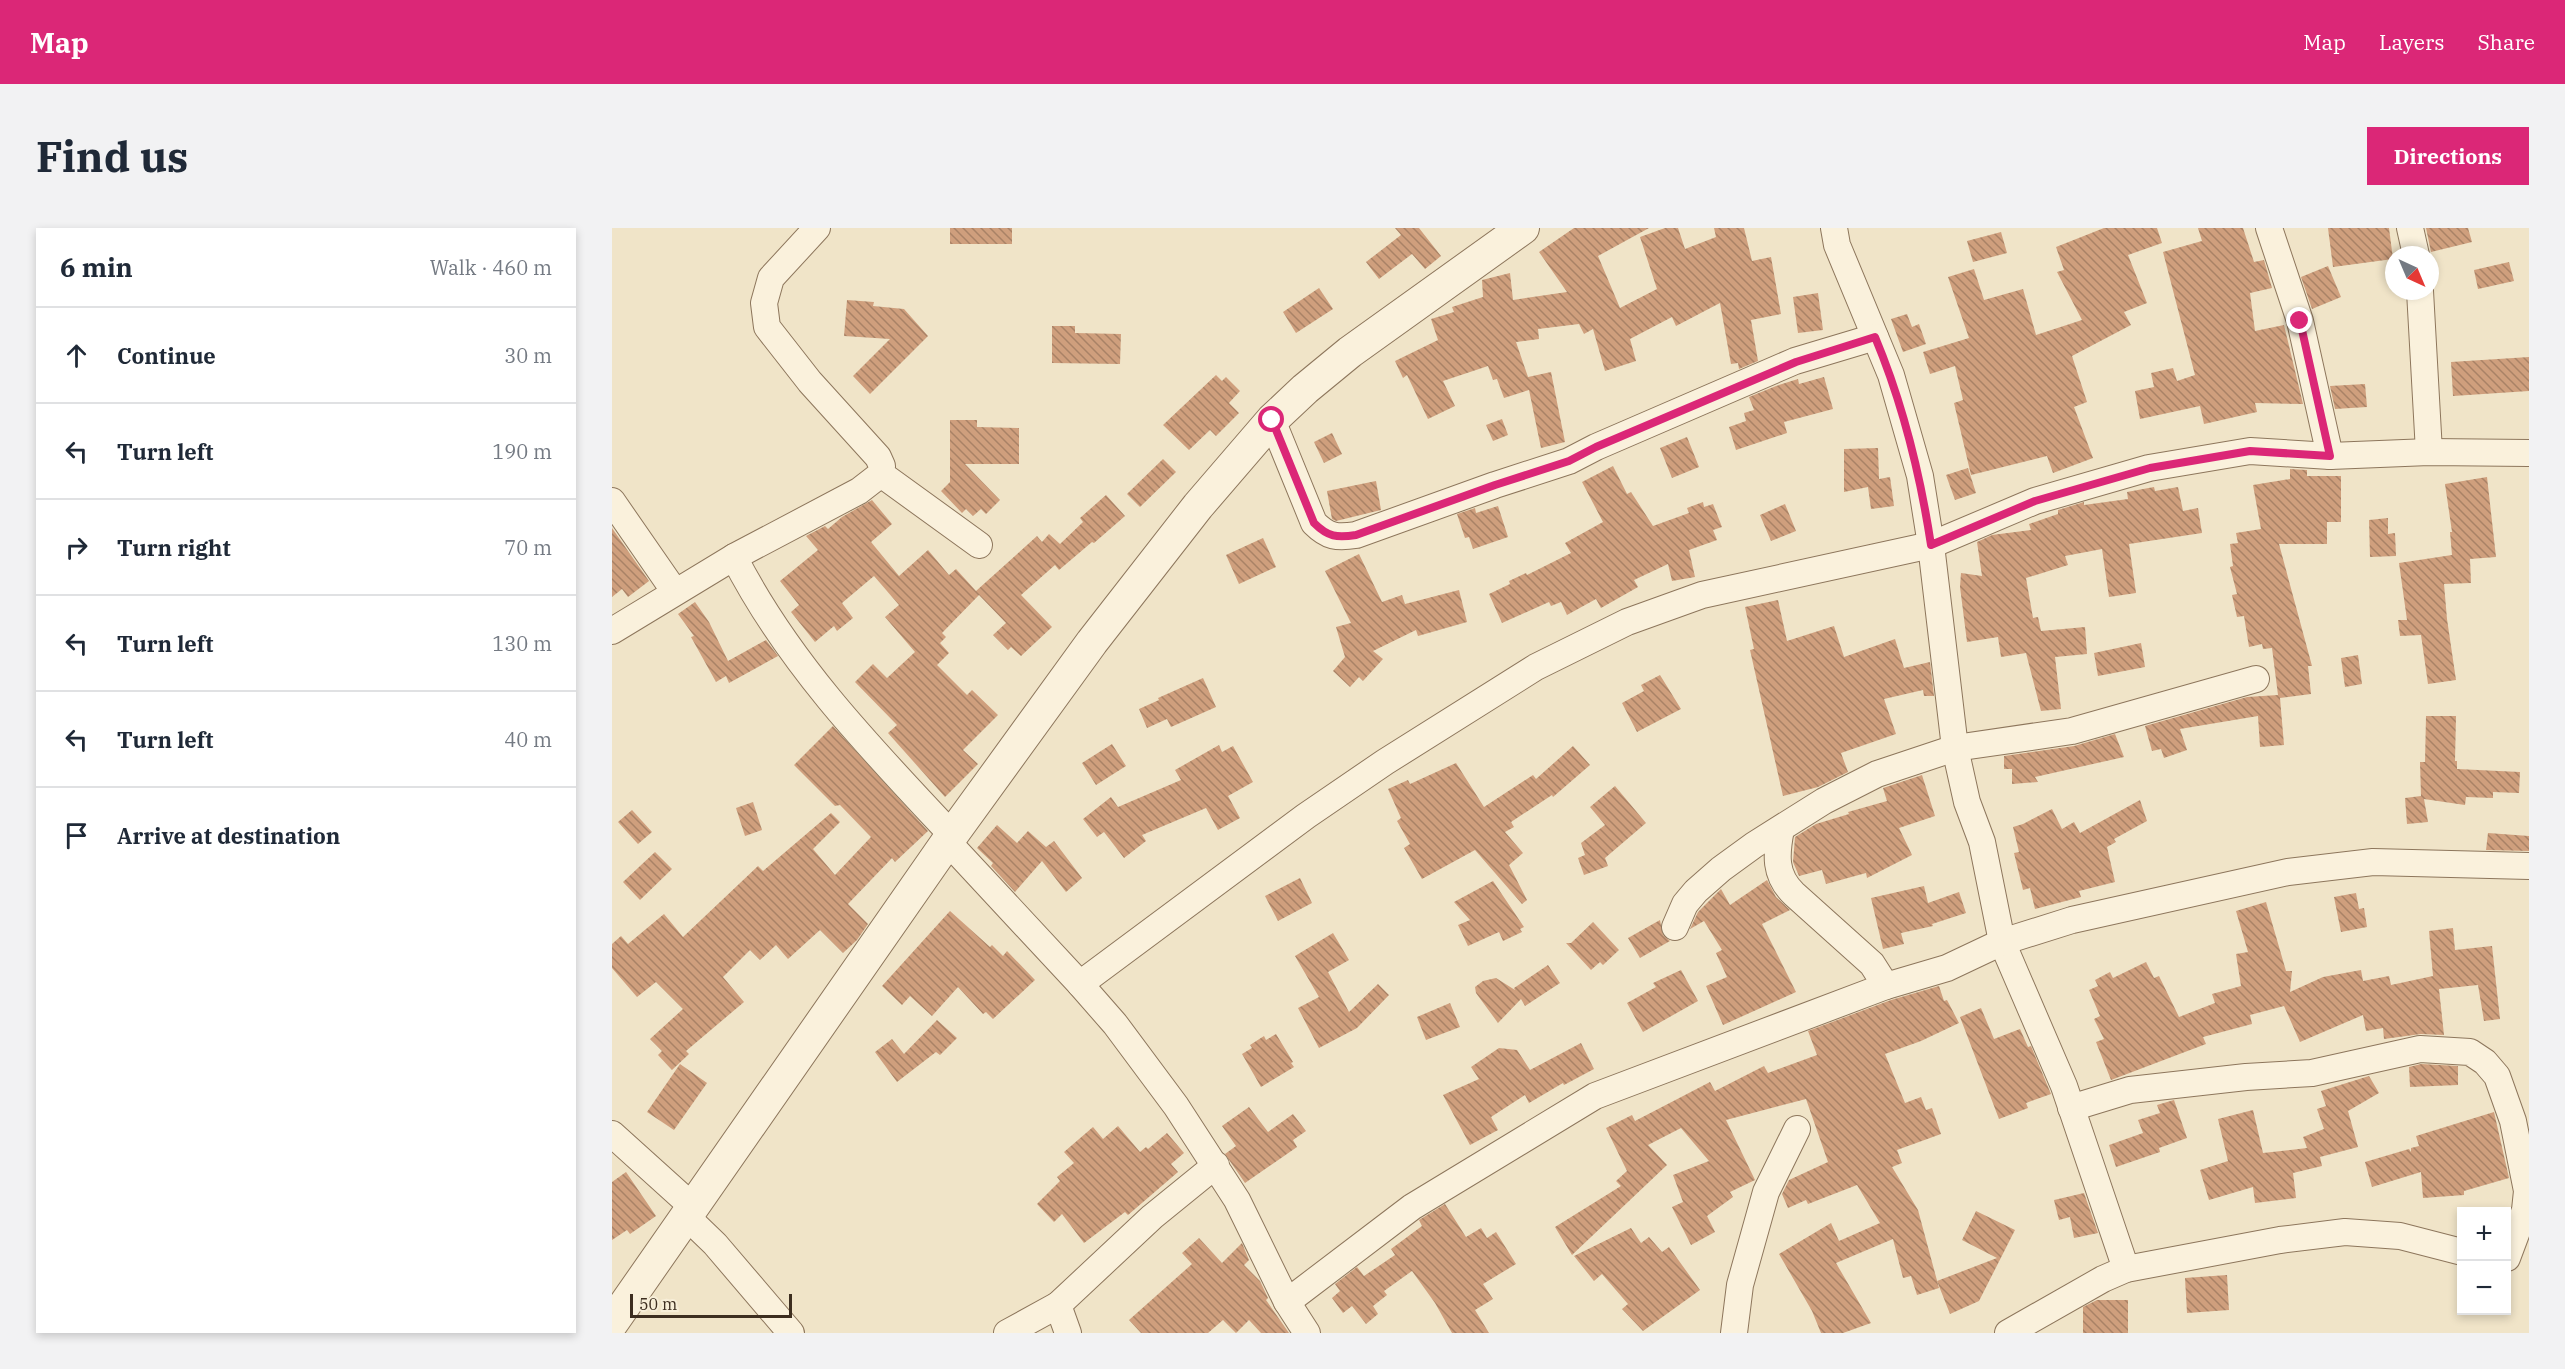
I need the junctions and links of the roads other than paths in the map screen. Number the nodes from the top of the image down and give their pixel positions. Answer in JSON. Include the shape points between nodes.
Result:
{"nodes":[{"id":1,"x":817,"y":228,"type":"edge"},
{"id":2,"x":1834,"y":228,"type":"edge"},
{"id":3,"x":2269,"y":228,"type":"edge"},
{"id":4,"x":2410,"y":228,"type":"edge"},
{"id":5,"x":1506,"y":233,"type":"edge"},
{"id":6,"x":2414,"y":246,"type":"edge"},
{"id":7,"x":2421,"y":300,"type":"edge"},
{"id":8,"x":1875,"y":337,"type":"junction"},
{"id":9,"x":1272,"y":420,"type":"junction"},
{"id":10,"x":2429,"y":452,"type":"junction"},
{"id":11,"x":2529,"y":453,"type":"edge"},
{"id":12,"x":2330,"y":456,"type":"junction"},
{"id":13,"x":881,"y":474,"type":"junction"},
{"id":14,"x":612,"y":501,"type":"edge"},
{"id":15,"x":979,"y":545,"type":"dead end"},
{"id":16,"x":1931,"y":545,"type":"junction"},
{"id":17,"x":734,"y":557,"type":"junction"},
{"id":18,"x":675,"y":592,"type":"junction"},
{"id":19,"x":612,"y":630,"type":"edge"},
{"id":20,"x":2256,"y":679,"type":"dead end"},
{"id":21,"x":1955,"y":748,"type":"junction"},
{"id":22,"x":1781,"y":830,"type":"junction"},
{"id":23,"x":950,"y":838,"type":"junction"},
{"id":24,"x":2529,"y":866,"type":"edge"},
{"id":25,"x":1676,"y":927,"type":"dead end"},
{"id":26,"x":2002,"y":942,"type":"junction"},
{"id":27,"x":1080,"y":984,"type":"junction"},
{"id":28,"x":1886,"y":986,"type":"junction"},
{"id":29,"x":2071,"y":1108,"type":"junction"},
{"id":30,"x":1797,"y":1129,"type":"dead end"},
{"id":31,"x":612,"y":1134,"type":"edge"},
{"id":32,"x":1216,"y":1166,"type":"junction"},
{"id":33,"x":691,"y":1212,"type":"junction"},
{"id":34,"x":2511,"y":1247,"type":"edge"},
{"id":35,"x":2457,"y":1251,"type":"edge"},
{"id":36,"x":2511,"y":1258,"type":"edge"},
{"id":37,"x":2529,"y":1259,"type":"edge"},
{"id":38,"x":2126,"y":1269,"type":"junction"},
{"id":39,"x":1287,"y":1302,"type":"junction"},
{"id":40,"x":1058,"y":1305,"type":"junction"},
{"id":41,"x":612,"y":1323,"type":"edge"},
{"id":42,"x":791,"y":1333,"type":"edge"},
{"id":43,"x":1007,"y":1333,"type":"edge"},
{"id":44,"x":1068,"y":1333,"type":"edge"},
{"id":45,"x":1307,"y":1333,"type":"edge"},
{"id":46,"x":1734,"y":1333,"type":"edge"},
{"id":47,"x":2008,"y":1333,"type":"edge"}],
"edges":[{"from":1,"to":13,"type":"street","via":[[771,278],[764,303],[767,327],[810,382],[878,457]]},
{"from":2,"to":8,"type":"street","via":[[1837,245]]},
{"from":3,"to":12,"type":"street","via":[[2300,321]]},
{"from":4,"to":6,"type":"street"},
{"from":5,"to":9,"type":"street","via":[[1350,352]]},
{"from":7,"to":10,"type":"street"},
{"from":8,"to":9,"type":"street","via":[[1796,362],[1569,461],[1356,535],[1337,538],[1314,523]]},
{"from":8,"to":16,"type":"street","via":[[1891,375],[1920,476]]},
{"from":9,"to":23,"type":"street","via":[[1198,506],[1092,642]]},
{"from":10,"to":11,"type":"street"},
{"from":10,"to":12,"type":"street"},
{"from":12,"to":16,"type":"street","via":[[2250,451],[2150,468],[2035,501]]},
{"from":13,"to":15,"type":"street"},
{"from":13,"to":17,"type":"street","via":[[859,491]]},
{"from":14,"to":18,"type":"street"},
{"from":16,"to":21,"type":"street"},
{"from":16,"to":27,"type":"street","via":[[1702,595],[1627,622],[1536,667],[1306,816]]},
{"from":17,"to":18,"type":"street"},
{"from":17,"to":23,"type":"street","via":[[750,589],[837,711]]},
{"from":18,"to":19,"type":"street"},
{"from":20,"to":21,"type":"street","via":[[2072,731]]},
{"from":21,"to":22,"type":"street","via":[[1877,774],[1824,801]]},
{"from":21,"to":26,"type":"street","via":[[1967,802],[1982,842]]},
{"from":22,"to":25,"type":"street","via":[[1754,845],[1696,891],[1685,904]]},
{"from":22,"to":28,"type":"street","via":[[1776,853],[1783,882],[1872,964]]},
{"from":23,"to":27,"type":"street"},
{"from":23,"to":33,"type":"street"},
{"from":24,"to":26,"type":"street","via":[[2373,862],[2288,872],[2072,920]]},
{"from":26,"to":28,"type":"street","via":[[1947,968]]},
{"from":26,"to":29,"type":"street"},
{"from":27,"to":32,"type":"street","via":[[1115,1024]]},
{"from":28,"to":39,"type":"street","via":[[1595,1096],[1412,1207]]},
{"from":29,"to":34,"type":"street","via":[[2130,1090],[2312,1073],[2420,1049],[2470,1052],[2497,1076],[2513,1121],[2527,1191],[2525,1210]]},
{"from":29,"to":38,"type":"street"},
{"from":30,"to":46,"type":"street","via":[[1766,1192],[1740,1285]]},
{"from":31,"to":33,"type":"street"},
{"from":32,"to":39,"type":"street"},
{"from":32,"to":40,"type":"street","via":[[1152,1217]]},
{"from":33,"to":41,"type":"street"},
{"from":33,"to":42,"type":"street"},
{"from":35,"to":38,"type":"street","via":[[2400,1236],[2345,1232]]},
{"from":36,"to":37,"type":"street"},
{"from":38,"to":47,"type":"street"},
{"from":39,"to":45,"type":"street"},
{"from":40,"to":43,"type":"street"},
{"from":40,"to":44,"type":"street"}]}
